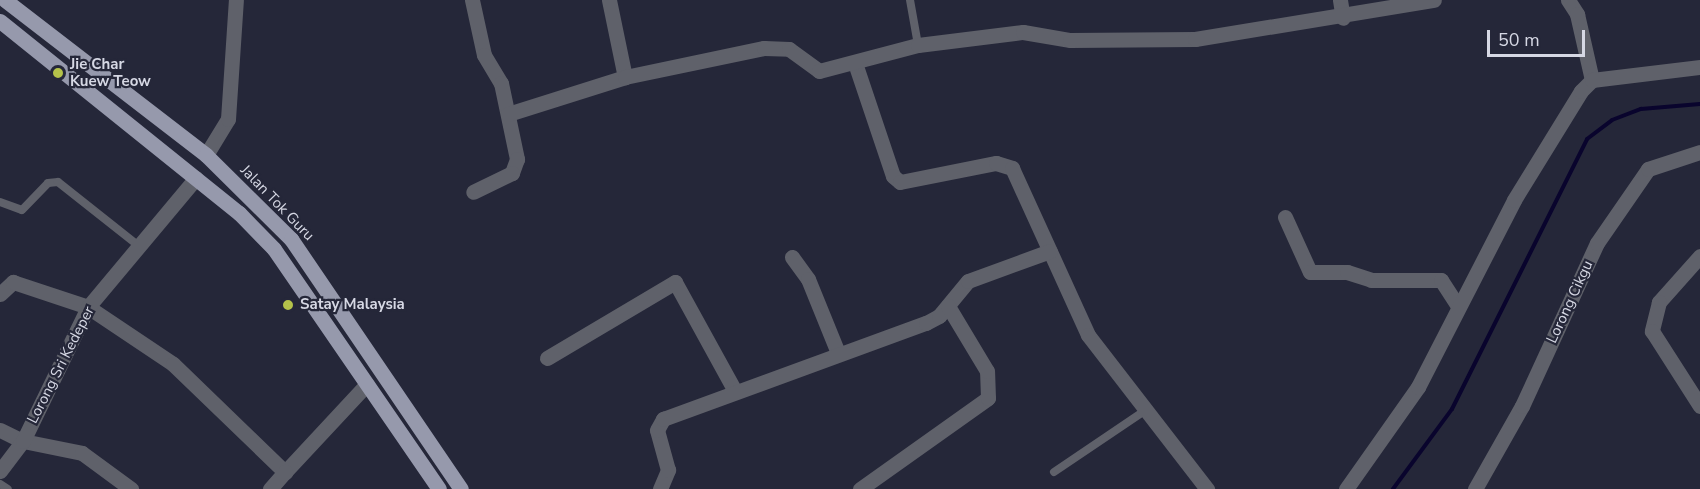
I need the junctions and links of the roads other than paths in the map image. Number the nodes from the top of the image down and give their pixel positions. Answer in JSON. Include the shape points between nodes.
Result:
{"nodes":[{"id":1,"x":5,"y":0,"type":"edge"},
{"id":2,"x":236,"y":0,"type":"edge"},
{"id":3,"x":472,"y":0,"type":"edge"},
{"id":4,"x":609,"y":0,"type":"edge"},
{"id":5,"x":910,"y":0,"type":"edge"},
{"id":6,"x":1340,"y":0,"type":"edge"},
{"id":7,"x":1434,"y":0,"type":"edge"},
{"id":8,"x":1568,"y":0,"type":"edge"},
{"id":9,"x":1343,"y":18,"type":"junction"},
{"id":10,"x":0,"y":21,"type":"edge"},
{"id":11,"x":918,"y":45,"type":"junction"},
{"id":12,"x":855,"y":63,"type":"junction"},
{"id":13,"x":1700,"y":66,"type":"edge"},
{"id":14,"x":625,"y":77,"type":"junction"},
{"id":15,"x":1592,"y":80,"type":"junction"},
{"id":16,"x":508,"y":114,"type":"junction"},
{"id":17,"x":1700,"y":152,"type":"edge"},
{"id":18,"x":206,"y":155,"type":"junction"},
{"id":19,"x":196,"y":178,"type":"junction"},
{"id":20,"x":472,"y":192,"type":"dead end"},
{"id":21,"x":0,"y":202,"type":"edge"},
{"id":22,"x":1285,"y":217,"type":"dead end"},
{"id":23,"x":140,"y":247,"type":"junction"},
{"id":24,"x":1050,"y":251,"type":"junction"},
{"id":25,"x":792,"y":256,"type":"dead end"},
{"id":26,"x":1700,"y":256,"type":"edge"},
{"id":27,"x":0,"y":294,"type":"edge"},
{"id":28,"x":948,"y":306,"type":"junction"},
{"id":29,"x":1458,"y":306,"type":"junction"},
{"id":30,"x":88,"y":307,"type":"junction"},
{"id":31,"x":838,"y":353,"type":"junction"},
{"id":32,"x":547,"y":358,"type":"dead end"},
{"id":33,"x":367,"y":384,"type":"junction"},
{"id":34,"x":735,"y":391,"type":"junction"},
{"id":35,"x":1700,"y":406,"type":"edge"},
{"id":36,"x":1143,"y":412,"type":"junction"},
{"id":37,"x":0,"y":430,"type":"edge"},
{"id":38,"x":23,"y":441,"type":"junction"},
{"id":39,"x":0,"y":471,"type":"edge"},
{"id":40,"x":285,"y":472,"type":"junction"},
{"id":41,"x":1054,"y":472,"type":"dead end"},
{"id":42,"x":0,"y":484,"type":"edge"},
{"id":43,"x":8,"y":489,"type":"edge"},
{"id":44,"x":131,"y":489,"type":"edge"},
{"id":45,"x":270,"y":489,"type":"edge"},
{"id":46,"x":440,"y":489,"type":"edge"},
{"id":47,"x":461,"y":489,"type":"edge"},
{"id":48,"x":660,"y":489,"type":"edge"},
{"id":49,"x":860,"y":489,"type":"edge"},
{"id":50,"x":1207,"y":489,"type":"edge"},
{"id":51,"x":1346,"y":489,"type":"edge"},
{"id":52,"x":1475,"y":489,"type":"edge"}],
"edges":[{"from":1,"to":18,"type":"main road","name":"Jalan Tok Guru"},
{"from":2,"to":18,"type":"street","via":[[228,119]]},
{"from":3,"to":16,"type":"street","via":[[484,56],[500,80]]},
{"from":4,"to":14,"type":"street"},
{"from":5,"to":11,"type":"lane"},
{"from":6,"to":9,"type":"street"},
{"from":7,"to":9,"type":"street"},
{"from":8,"to":15,"type":"street","via":[[1577,14]]},
{"from":9,"to":11,"type":"street","via":[[1195,39],[1070,40],[1023,32]]},
{"from":10,"to":19,"type":"main road"},
{"from":11,"to":12,"type":"street"},
{"from":12,"to":14,"type":"street","via":[[815,70],[780,47]]},
{"from":12,"to":24,"type":"street","via":[[893,176],[910,184],[1008,164]]},
{"from":13,"to":15,"type":"street"},
{"from":14,"to":16,"type":"street"},
{"from":15,"to":29,"type":"street","via":[[1514,200]]},
{"from":16,"to":20,"type":"street","via":[[515,168]]},
{"from":17,"to":52,"type":"street","name":"Lorong Cikgu","via":[[1648,169],[1603,234]]},
{"from":18,"to":47,"type":"main road","name":"Jalan Tok Guru","via":[[291,239]]},
{"from":19,"to":23,"type":"street","name":"Lorong Sri Kedeper"},
{"from":19,"to":33,"type":"main road","via":[[274,249]]},
{"from":21,"to":23,"type":"lane","via":[[22,210],[44,186],[58,182]]},
{"from":22,"to":29,"type":"street","via":[[1310,272],[1347,272],[1369,280],[1441,280]]},
{"from":23,"to":30,"type":"street","name":"Lorong Sri Kedeper"},
{"from":24,"to":28,"type":"street","via":[[974,278]]},
{"from":24,"to":36,"type":"street","via":[[1088,335]]},
{"from":25,"to":31,"type":"street","via":[[808,279]]},
{"from":26,"to":35,"type":"street","via":[[1659,302],[1652,331]]},
{"from":27,"to":30,"type":"street","via":[[13,282]]},
{"from":28,"to":31,"type":"street","via":[[926,322]]},
{"from":28,"to":49,"type":"street","via":[[987,371],[988,398]]},
{"from":29,"to":51,"type":"street","via":[[1418,387]]},
{"from":30,"to":38,"type":"street","name":"Lorong Sri Kedeper"},
{"from":30,"to":40,"type":"street","via":[[173,364]]},
{"from":31,"to":34,"type":"street"},
{"from":32,"to":34,"type":"street","via":[[675,282]]},
{"from":33,"to":40,"type":"street"},
{"from":33,"to":46,"type":"main road"},
{"from":34,"to":48,"type":"street","via":[[658,425],[668,470]]},
{"from":36,"to":41,"type":"lane"},
{"from":36,"to":50,"type":"street"},
{"from":37,"to":38,"type":"street"},
{"from":38,"to":39,"type":"street","name":"Lorong Sri Kedeper"},
{"from":38,"to":44,"type":"street","via":[[82,453]]},
{"from":40,"to":45,"type":"street"},
{"from":42,"to":43,"type":"lane"}]}
